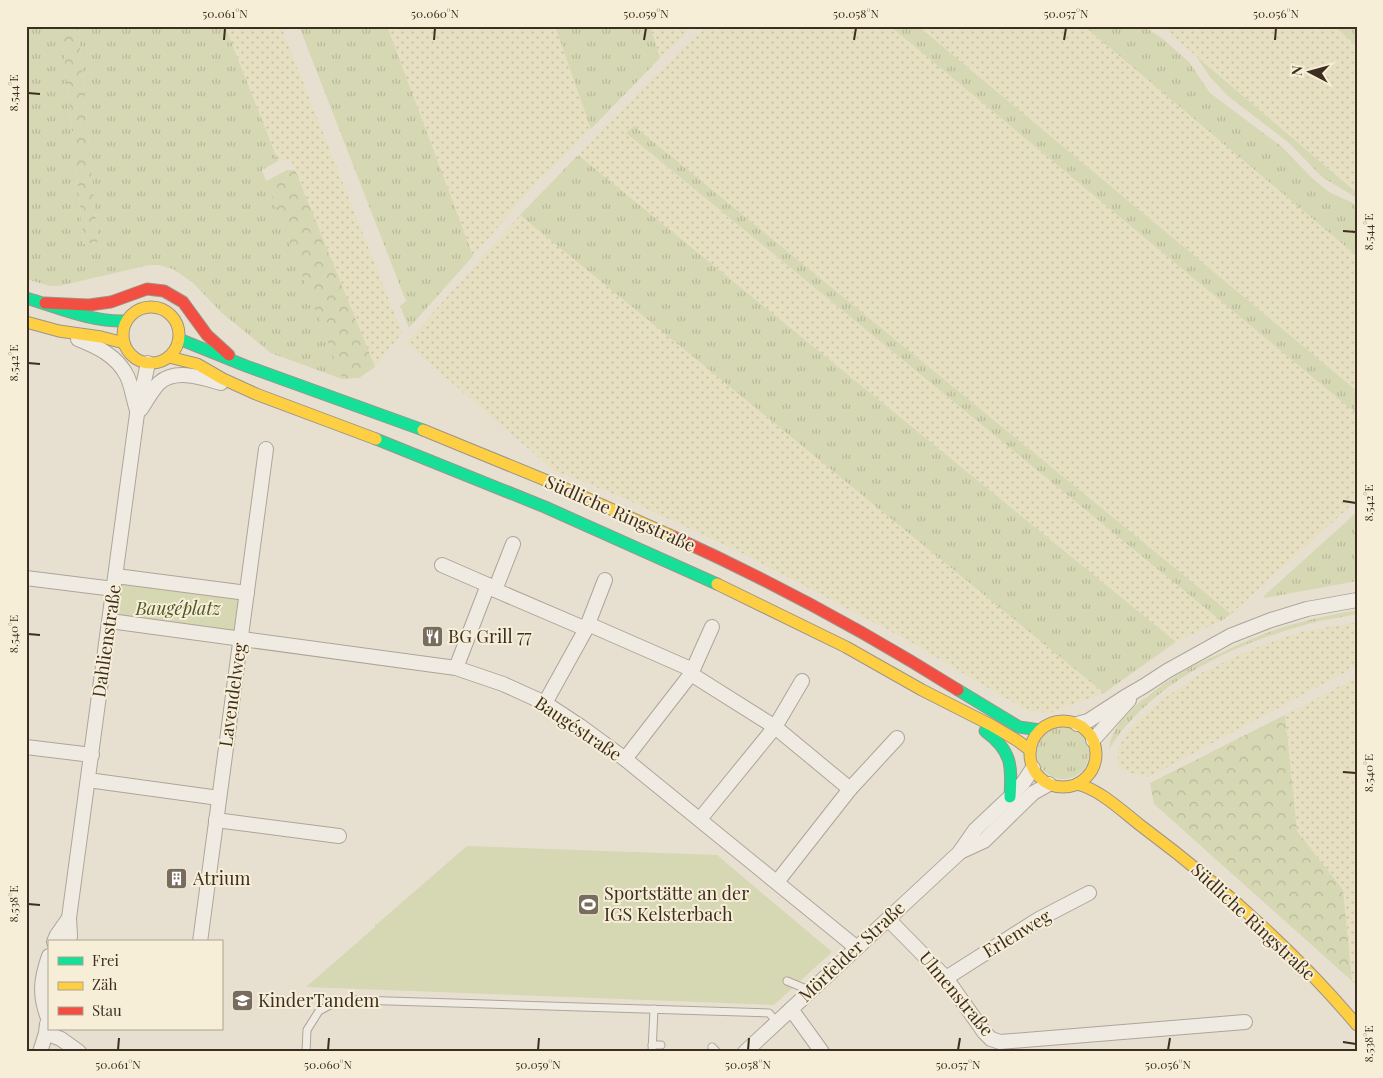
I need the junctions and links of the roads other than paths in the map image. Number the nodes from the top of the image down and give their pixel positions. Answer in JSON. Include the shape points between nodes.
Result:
{"nodes":[{"id":1,"x":26,"y":298,"type":"edge"},
{"id":2,"x":45,"y":303,"type":"junction"},
{"id":3,"x":126,"y":321,"type":"junction"},
{"id":4,"x":26,"y":322,"type":"edge"},
{"id":5,"x":59,"y":331,"type":"junction"},
{"id":6,"x":179,"y":339,"type":"junction"},
{"id":7,"x":124,"y":343,"type":"junction"},
{"id":8,"x":169,"y":357,"type":"junction"},
{"id":9,"x":238,"y":363,"type":"junction"},
{"id":10,"x":148,"y":364,"type":"junction"},
{"id":11,"x":256,"y":395,"type":"junction"},
{"id":12,"x":138,"y":414,"type":"junction"},
{"id":13,"x":266,"y":449,"type":"dead end"},
{"id":14,"x":513,"y":544,"type":"dead end"},
{"id":15,"x":442,"y":565,"type":"dead end"},
{"id":16,"x":26,"y":578,"type":"edge"},
{"id":17,"x":605,"y":580,"type":"dead end"},
{"id":18,"x":115,"y":582,"type":"junction"},
{"id":19,"x":492,"y":587,"type":"junction"},
{"id":20,"x":247,"y":593,"type":"junction"},
{"id":21,"x":1357,"y":600,"type":"edge"},
{"id":22,"x":110,"y":621,"type":"junction"},
{"id":23,"x":587,"y":627,"type":"junction"},
{"id":24,"x":712,"y":627,"type":"dead end"},
{"id":25,"x":241,"y":639,"type":"junction"},
{"id":26,"x":456,"y":668,"type":"junction"},
{"id":27,"x":692,"y":672,"type":"junction"},
{"id":28,"x":802,"y":681,"type":"dead end"},
{"id":29,"x":1144,"y":686,"type":"junction"},
{"id":30,"x":545,"y":703,"type":"junction"},
{"id":31,"x":964,"y":712,"type":"junction"},
{"id":32,"x":1077,"y":724,"type":"junction"},
{"id":33,"x":775,"y":726,"type":"junction"},
{"id":34,"x":1040,"y":730,"type":"junction"},
{"id":35,"x":897,"y":738,"type":"dead end"},
{"id":36,"x":1093,"y":740,"type":"junction"},
{"id":37,"x":26,"y":746,"type":"edge"},
{"id":38,"x":1030,"y":750,"type":"junction"},
{"id":39,"x":92,"y":755,"type":"junction"},
{"id":40,"x":625,"y":759,"type":"junction"},
{"id":41,"x":1095,"y":762,"type":"junction"},
{"id":42,"x":1033,"y":768,"type":"junction"},
{"id":43,"x":1101,"y":776,"type":"dead end"},
{"id":44,"x":88,"y":780,"type":"junction"},
{"id":45,"x":1049,"y":784,"type":"junction"},
{"id":46,"x":1077,"y":784,"type":"junction"},
{"id":47,"x":1110,"y":788,"type":"dead end"},
{"id":48,"x":850,"y":789,"type":"junction"},
{"id":49,"x":1010,"y":797,"type":"junction"},
{"id":50,"x":219,"y":798,"type":"junction"},
{"id":51,"x":700,"y":819,"type":"junction"},
{"id":52,"x":216,"y":820,"type":"junction"},
{"id":53,"x":1142,"y":825,"type":"junction"},
{"id":54,"x":339,"y":836,"type":"dead end"},
{"id":55,"x":959,"y":853,"type":"junction"},
{"id":56,"x":777,"y":882,"type":"junction"},
{"id":57,"x":1089,"y":894,"type":"dead end"},
{"id":58,"x":69,"y":918,"type":"junction"},
{"id":59,"x":888,"y":919,"type":"junction"},
{"id":60,"x":55,"y":940,"type":"edge"},
{"id":61,"x":69,"y":940,"type":"edge"},
{"id":62,"x":200,"y":940,"type":"edge"},
{"id":63,"x":857,"y":948,"type":"junction"},
{"id":64,"x":48,"y":959,"type":"edge"},
{"id":65,"x":946,"y":978,"type":"junction"},
{"id":66,"x":787,"y":982,"type":"dead end"},
{"id":67,"x":811,"y":991,"type":"junction"},
{"id":68,"x":791,"y":1009,"type":"junction"},
{"id":69,"x":654,"y":1010,"type":"junction"},
{"id":70,"x":48,"y":1017,"type":"edge"},
{"id":71,"x":777,"y":1022,"type":"junction"},
{"id":72,"x":1245,"y":1022,"type":"dead end"},
{"id":73,"x":1357,"y":1025,"type":"edge"},
{"id":74,"x":46,"y":1033,"type":"junction"},
{"id":75,"x":661,"y":1045,"type":"dead end"},
{"id":76,"x":652,"y":1048,"type":"edge"},
{"id":77,"x":40,"y":1052,"type":"edge"},
{"id":78,"x":79,"y":1052,"type":"edge"},
{"id":79,"x":306,"y":1052,"type":"edge"},
{"id":80,"x":745,"y":1052,"type":"edge"},
{"id":81,"x":822,"y":1052,"type":"edge"}],
"edges":[{"from":1,"to":2,"type":"main road"},
{"from":2,"to":3,"type":"main road","via":[[73,314],[106,321]]},
{"from":2,"to":9,"type":"main road","via":[[90,305],[111,302],[147,289],[164,291],[183,302],[208,335]]},
{"from":3,"to":6,"type":"main road","via":[[143,308],[160,308],[174,319]]},
{"from":3,"to":7,"type":"main road"},
{"from":4,"to":5,"type":"main road"},
{"from":5,"to":7,"type":"main road"},
{"from":5,"to":12,"type":"street","via":[[97,347],[118,363],[127,377]]},
{"from":6,"to":8,"type":"main road"},
{"from":6,"to":9,"type":"main road","name":"Südliche Ringstraße"},
{"from":7,"to":10,"type":"main road","via":[[130,355]]},
{"from":8,"to":10,"type":"main road"},
{"from":8,"to":11,"type":"main road","name":"Südliche Ringstraße","via":[[204,367]]},
{"from":9,"to":34,"type":"main road","name":"Südliche Ringstraße","via":[[448,440],[687,543],[845,622],[1009,722]]},
{"from":10,"to":12,"type":"street","name":"Dahlienstraße"},
{"from":11,"to":12,"type":"street","name":"Südliche Ringstraße","via":[[203,378],[171,376],[159,383]]},
{"from":11,"to":31,"type":"main road","name":"Südliche Ringstraße","via":[[466,474],[649,552],[835,641]]},
{"from":12,"to":18,"type":"street","name":"Dahlienstraße"},
{"from":13,"to":20,"type":"street","name":"Lavendelweg"},
{"from":14,"to":19,"type":"street"},
{"from":15,"to":19,"type":"street"},
{"from":16,"to":18,"type":"street"},
{"from":17,"to":23,"type":"street"},
{"from":18,"to":20,"type":"street"},
{"from":18,"to":22,"type":"street","name":"Dahlienstraße"},
{"from":19,"to":23,"type":"street"},
{"from":19,"to":26,"type":"street"},
{"from":20,"to":25,"type":"street","name":"Lavendelweg"},
{"from":21,"to":29,"type":"street","via":[[1271,620],[1230,636]]},
{"from":22,"to":25,"type":"street"},
{"from":22,"to":39,"type":"street","name":"Dahlienstraße"},
{"from":23,"to":27,"type":"street"},
{"from":23,"to":30,"type":"street"},
{"from":24,"to":27,"type":"street"},
{"from":25,"to":26,"type":"street","name":"Baugéstraße"},
{"from":25,"to":50,"type":"street","name":"Lavendelweg"},
{"from":26,"to":30,"type":"street","name":"Baugéstraße"},
{"from":27,"to":33,"type":"street"},
{"from":27,"to":40,"type":"street"},
{"from":28,"to":33,"type":"street"},
{"from":29,"to":32,"type":"street","via":[[1093,718]]},
{"from":29,"to":36,"type":"street"},
{"from":30,"to":40,"type":"street","name":"Baugéstraße"},
{"from":31,"to":38,"type":"main road","name":"Südliche Ringstraße","via":[[1010,735]]},
{"from":31,"to":49,"type":"main road","via":[[1002,744],[1012,774]]},
{"from":32,"to":34,"type":"main road","via":[[1058,721]]},
{"from":32,"to":36,"type":"main road"},
{"from":33,"to":48,"type":"street"},
{"from":33,"to":51,"type":"street"},
{"from":34,"to":38,"type":"main road"},
{"from":35,"to":48,"type":"street"},
{"from":36,"to":41,"type":"main road"},
{"from":37,"to":39,"type":"street"},
{"from":38,"to":42,"type":"main road"},
{"from":39,"to":44,"type":"street","name":"Dahlienstraße"},
{"from":40,"to":51,"type":"street","name":"Baugéstraße"},
{"from":41,"to":43,"type":"main road"},
{"from":41,"to":46,"type":"main road","via":[[1085,779]]},
{"from":42,"to":45,"type":"main road"},
{"from":42,"to":49,"type":"street","name":"Mörfelder Straße"},
{"from":44,"to":50,"type":"street"},
{"from":44,"to":58,"type":"street","name":"Dahlienstraße"},
{"from":45,"to":46,"type":"main road","name":"Südliche Ringstraße","via":[[1058,787]]},
{"from":45,"to":55,"type":"street","name":"Mörfelder Straße","via":[[1033,793],[984,841]]},
{"from":46,"to":53,"type":"main road","name":"Südliche Ringstraße","via":[[1094,791]]},
{"from":47,"to":53,"type":"main road","name":"Südliche Ringstraße"},
{"from":48,"to":56,"type":"street"},
{"from":49,"to":55,"type":"street","name":"Mörfelder Straße","via":[[975,830]]},
{"from":50,"to":52,"type":"street","name":"Lavendelweg"},
{"from":51,"to":56,"type":"street","name":"Baugéstraße"},
{"from":52,"to":54,"type":"street"},
{"from":52,"to":62,"type":"street","name":"Lavendelweg"},
{"from":53,"to":73,"type":"main road","name":"Südliche Ringstraße","via":[[1216,884],[1278,940]]},
{"from":55,"to":59,"type":"street","name":"Mörfelder Straße"},
{"from":56,"to":63,"type":"street","name":"Baugéstraße"},
{"from":57,"to":65,"type":"street","name":"Erlenweg","via":[[1039,919]]},
{"from":58,"to":60,"type":"street","name":"Dahlienstraße"},
{"from":58,"to":61,"type":"street","name":"Dahlienstraße"},
{"from":59,"to":63,"type":"street","name":"Mörfelder Straße"},
{"from":59,"to":65,"type":"street","name":"Ulmenstraße"},
{"from":63,"to":67,"type":"street","name":"Mörfelder Straße"},
{"from":64,"to":70,"type":"street","via":[[42,986]]},
{"from":65,"to":72,"type":"street","name":"Ulmenstraße","via":[[984,1032],[1000,1042]]},
{"from":66,"to":67,"type":"lane"},
{"from":67,"to":68,"type":"street","name":"Mörfelder Straße"},
{"from":68,"to":71,"type":"street","name":"Mörfelder Straße"},
{"from":68,"to":81,"type":"street"},
{"from":69,"to":71,"type":"lane","via":[[770,1013]]},
{"from":69,"to":76,"type":"lane"},
{"from":69,"to":79,"type":"lane","via":[[357,1000],[334,1003],[320,1011],[306,1030]]},
{"from":70,"to":74,"type":"street"},
{"from":71,"to":80,"type":"street","name":"Mörfelder Straße"},
{"from":74,"to":77,"type":"street"},
{"from":74,"to":78,"type":"street"},
{"from":75,"to":76,"type":"lane"}]}
